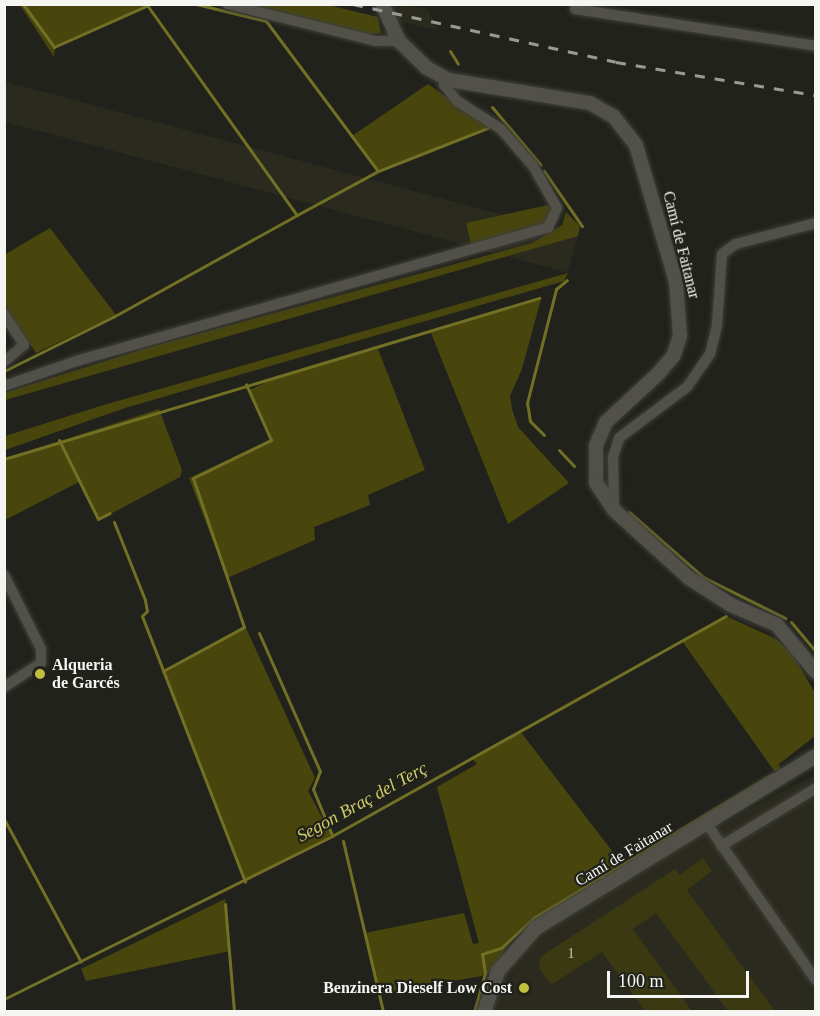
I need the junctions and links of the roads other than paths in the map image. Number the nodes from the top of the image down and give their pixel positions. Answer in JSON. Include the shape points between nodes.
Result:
{"nodes":[{"id":1,"x":227,"y":4,"type":"edge"},
{"id":2,"x":382,"y":4,"type":"edge"},
{"id":3,"x":574,"y":9,"type":"dead end"},
{"id":4,"x":399,"y":41,"type":"junction"},
{"id":5,"x":816,"y":46,"type":"edge"},
{"id":6,"x":444,"y":77,"type":"junction"},
{"id":7,"x":816,"y":223,"type":"edge"},
{"id":8,"x":4,"y":315,"type":"edge"},
{"id":9,"x":4,"y":362,"type":"edge"},
{"id":10,"x":4,"y":387,"type":"edge"},
{"id":11,"x":614,"y":510,"type":"junction"},
{"id":12,"x":4,"y":575,"type":"edge"},
{"id":13,"x":816,"y":672,"type":"edge"},
{"id":14,"x":4,"y":687,"type":"edge"},
{"id":15,"x":816,"y":756,"type":"edge"},
{"id":16,"x":816,"y":788,"type":"edge"},
{"id":17,"x":707,"y":824,"type":"junction"},
{"id":18,"x":722,"y":846,"type":"junction"},
{"id":19,"x":816,"y":980,"type":"edge"},
{"id":20,"x":484,"y":1011,"type":"edge"}],
"edges":[{"from":1,"to":4,"type":"street","via":[[375,41]]},
{"from":2,"to":4,"type":"street","name":"Camí de Faitanar"},
{"from":3,"to":5,"type":"street"},
{"from":4,"to":6,"type":"street","name":"Camí de Faitanar"},
{"from":6,"to":10,"type":"street","via":[[444,86],[457,101],[501,129],[533,166],[557,208],[548,228],[204,324]]},
{"from":6,"to":11,"type":"street","name":"Camí de Faitanar","via":[[590,103],[614,117],[636,145],[676,282],[681,317],[674,355],[606,422],[596,445],[596,483]]},
{"from":7,"to":11,"type":"street","via":[[736,244],[722,254],[717,325],[710,354],[687,387],[619,438],[612,469]]},
{"from":8,"to":9,"type":"street","via":[[24,345]]},
{"from":11,"to":13,"type":"street","name":"Camí de Faitanar","via":[[689,578],[731,605],[777,625]]},
{"from":12,"to":14,"type":"street","via":[[41,649],[41,663]]},
{"from":15,"to":17,"type":"street","name":"Camí de Faitanar"},
{"from":16,"to":18,"type":"street"},
{"from":17,"to":18,"type":"street"},
{"from":17,"to":20,"type":"street","name":"Camí de Faitanar","via":[[536,928],[498,971]]},
{"from":18,"to":19,"type":"street"}]}
